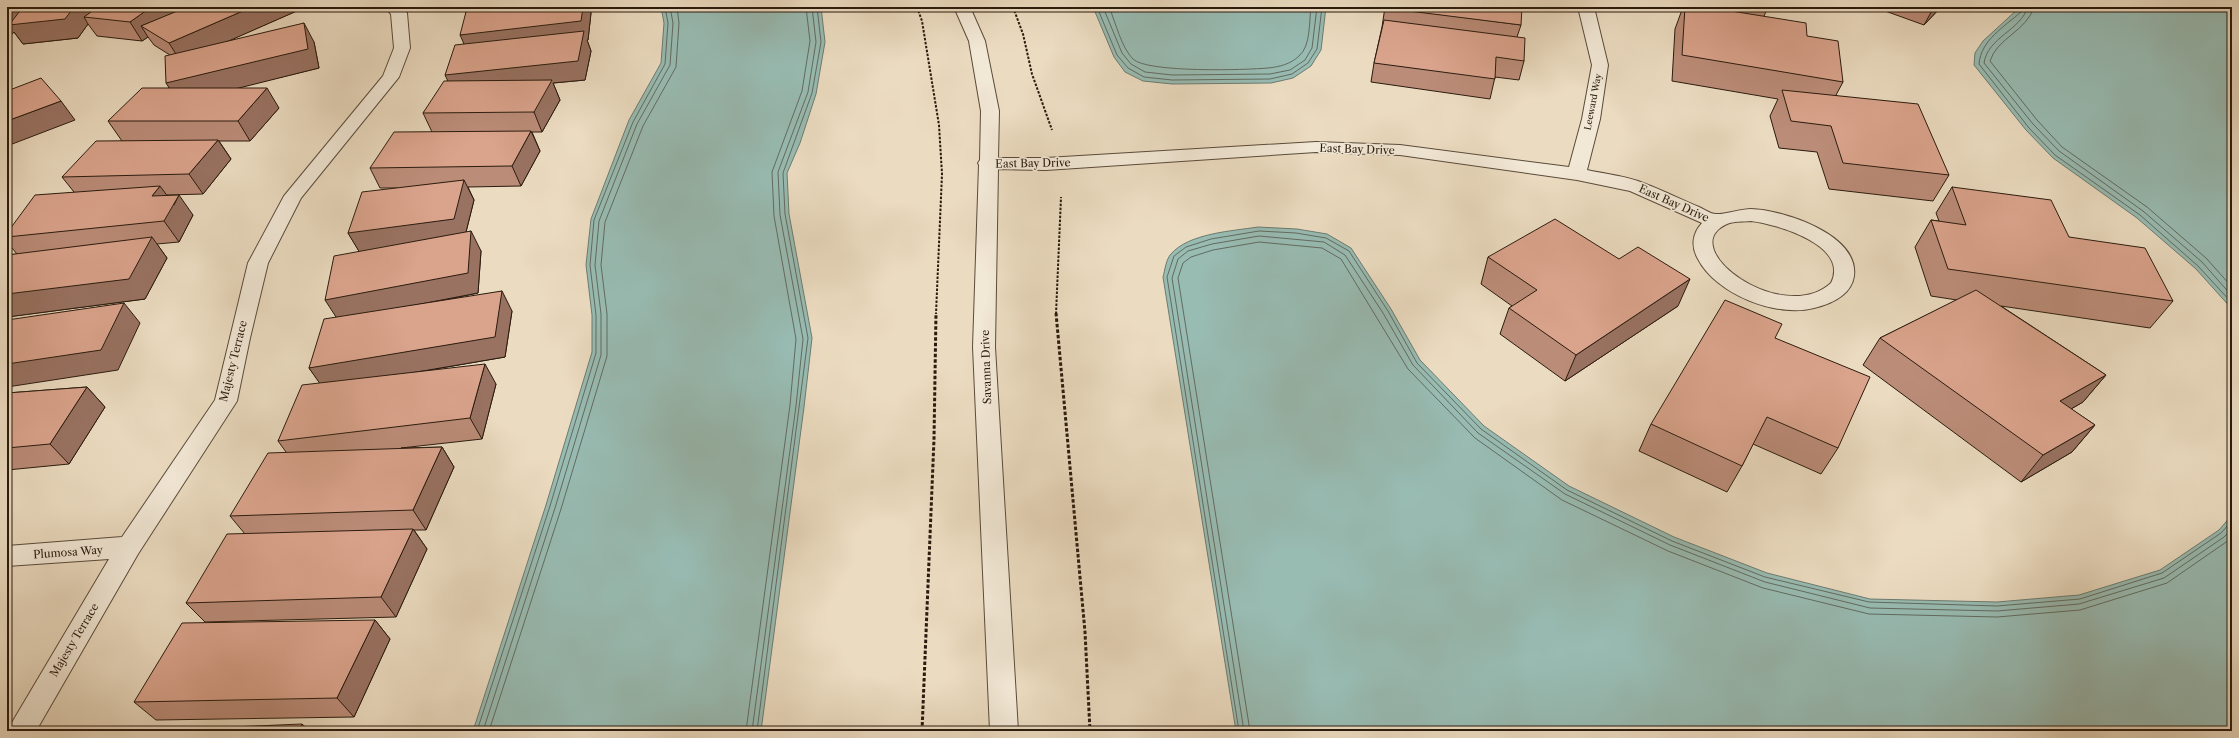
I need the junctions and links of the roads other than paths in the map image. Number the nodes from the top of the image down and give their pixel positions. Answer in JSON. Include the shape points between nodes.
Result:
{"nodes":[{"id":1,"x":393,"y":7,"type":"edge"},
{"id":2,"x":962,"y":7,"type":"edge"},
{"id":3,"x":1586,"y":7,"type":"edge"},
{"id":4,"x":987,"y":163,"type":"junction"},
{"id":5,"x":1577,"y":174,"type":"junction"},
{"id":6,"x":1716,"y":222,"type":"junction"},
{"id":7,"x":129,"y":547,"type":"junction"},
{"id":8,"x":7,"y":556,"type":"edge"},
{"id":9,"x":21,"y":731,"type":"edge"},
{"id":10,"x":1004,"y":731,"type":"edge"}],
"edges":[{"from":1,"to":7,"type":"street","name":"Majesty Terrace","via":[[399,13],[402,48],[392,77],[293,196],[258,263],[226,402]]},
{"from":2,"to":4,"type":"street","name":"Savanna Drive","via":[[977,41],[990,111]]},
{"from":3,"to":5,"type":"street","name":"Leeward Way","via":[[1600,65],[1591,119]]},
{"from":4,"to":5,"type":"street","name":"East Bay Drive","via":[[1057,164],[1316,147],[1400,150]]},
{"from":4,"to":10,"type":"street","name":"Savanna Drive","via":[[984,348]]},
{"from":5,"to":6,"type":"street","name":"East Bay Drive","via":[[1635,186]]},
{"from":6,"to":6,"type":"street","name":"East Bay Drive","via":[[1706,231],[1702,243],[1705,256],[1715,270],[1750,293],[1796,303],[1817,301],[1833,295],[1842,285],[1845,272],[1840,259],[1829,245],[1813,233],[1772,217],[1751,215]]},
{"from":7,"to":8,"type":"street","name":"Plumosa Way"},
{"from":7,"to":9,"type":"street","name":"Majesty Terrace"}]}
